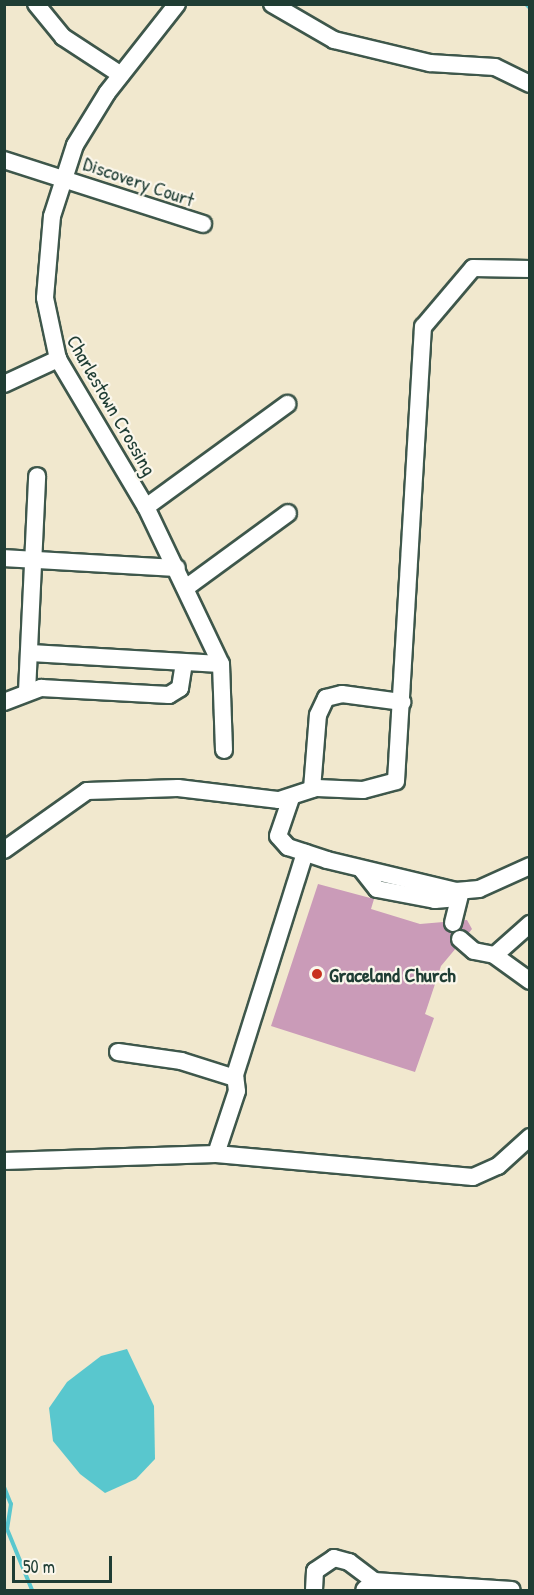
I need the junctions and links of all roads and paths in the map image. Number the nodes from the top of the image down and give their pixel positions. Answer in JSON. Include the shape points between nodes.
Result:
{"nodes":[{"id":1,"x":36,"y":4,"type":"edge"},
{"id":2,"x":177,"y":4,"type":"edge"},
{"id":3,"x":272,"y":4,"type":"edge"},
{"id":4,"x":121,"y":75,"type":"junction"},
{"id":5,"x":530,"y":84,"type":"edge"},
{"id":6,"x":4,"y":160,"type":"edge"},
{"id":7,"x":61,"y":177,"type":"junction"},
{"id":8,"x":203,"y":224,"type":"dead end"},
{"id":9,"x":530,"y":269,"type":"edge"},
{"id":10,"x":58,"y":359,"type":"junction"},
{"id":11,"x":4,"y":384,"type":"edge"},
{"id":12,"x":287,"y":404,"type":"dead end"},
{"id":13,"x":37,"y":476,"type":"dead end"},
{"id":14,"x":146,"y":507,"type":"junction"},
{"id":15,"x":288,"y":513,"type":"dead end"},
{"id":16,"x":4,"y":558,"type":"edge"},
{"id":17,"x":33,"y":560,"type":"junction"},
{"id":18,"x":177,"y":568,"type":"junction"},
{"id":19,"x":187,"y":587,"type":"junction"},
{"id":20,"x":30,"y":653,"type":"junction"},
{"id":21,"x":184,"y":662,"type":"junction"},
{"id":22,"x":221,"y":664,"type":"junction"},
{"id":23,"x":27,"y":692,"type":"junction"},
{"id":24,"x":4,"y":702,"type":"edge"},
{"id":25,"x":402,"y":702,"type":"junction"},
{"id":26,"x":224,"y":750,"type":"dead end"},
{"id":27,"x":303,"y":793,"type":"junction"},
{"id":28,"x":4,"y":850,"type":"edge"},
{"id":29,"x":305,"y":853,"type":"junction"},
{"id":30,"x":530,"y":866,"type":"edge"},
{"id":31,"x":460,"y":894,"type":"junction"},
{"id":32,"x":453,"y":923,"type":"dead end"},
{"id":33,"x":530,"y":924,"type":"edge"},
{"id":34,"x":460,"y":939,"type":"dead end"},
{"id":35,"x":494,"y":955,"type":"junction"},
{"id":36,"x":530,"y":981,"type":"edge"},
{"id":37,"x":118,"y":1052,"type":"dead end"},
{"id":38,"x":235,"y":1078,"type":"junction"},
{"id":39,"x":530,"y":1137,"type":"edge"},
{"id":40,"x":216,"y":1154,"type":"junction"},
{"id":41,"x":4,"y":1161,"type":"edge"},
{"id":42,"x":369,"y":1586,"type":"edge"},
{"id":43,"x":314,"y":1590,"type":"edge"},
{"id":44,"x":512,"y":1590,"type":"edge"}],
"edges":[{"from":1,"to":4,"type":"street","via":[[63,37]]},
{"from":2,"to":4,"type":"street","name":"Charlestown Crossing"},
{"from":3,"to":5,"type":"street","via":[[334,40],[430,63],[495,67]]},
{"from":4,"to":7,"type":"street","name":"Charlestown Crossing","via":[[85,127]]},
{"from":6,"to":7,"type":"street","name":"Discovery Court"},
{"from":7,"to":8,"type":"street","name":"Discovery Court"},
{"from":7,"to":10,"type":"street","name":"Charlestown Crossing","via":[[45,287],[47,327]]},
{"from":9,"to":25,"type":"street","via":[[473,268],[423,327]]},
{"from":10,"to":11,"type":"street"},
{"from":10,"to":14,"type":"street","name":"Charlestown Crossing"},
{"from":12,"to":14,"type":"street"},
{"from":13,"to":17,"type":"street"},
{"from":14,"to":18,"type":"street","name":"Charlestown Crossing"},
{"from":15,"to":19,"type":"street"},
{"from":16,"to":17,"type":"street"},
{"from":17,"to":18,"type":"street"},
{"from":17,"to":20,"type":"street"},
{"from":18,"to":19,"type":"street","name":"Charlestown Crossing"},
{"from":19,"to":22,"type":"street","name":"Charlestown Crossing"},
{"from":20,"to":21,"type":"street"},
{"from":20,"to":23,"type":"street"},
{"from":21,"to":22,"type":"street"},
{"from":21,"to":23,"type":"street","via":[[180,688],[169,695],[41,688]]},
{"from":22,"to":26,"type":"street"},
{"from":23,"to":24,"type":"street"},
{"from":25,"to":27,"type":"street","via":[[396,781],[363,790]]},
{"from":25,"to":27,"type":"street","via":[[342,694],[326,698],[318,715]]},
{"from":27,"to":28,"type":"street","via":[[178,788],[87,791]]},
{"from":27,"to":29,"type":"street","via":[[278,836]]},
{"from":29,"to":31,"type":"street"},
{"from":29,"to":38,"type":"street"},
{"from":30,"to":31,"type":"street"},
{"from":31,"to":32,"type":"street"},
{"from":33,"to":35,"type":"street"},
{"from":34,"to":35,"type":"street","via":[[474,951]]},
{"from":35,"to":36,"type":"street"},
{"from":37,"to":38,"type":"street","via":[[181,1061]]},
{"from":38,"to":40,"type":"street","via":[[237,1091]]},
{"from":39,"to":40,"type":"street","via":[[498,1166],[473,1177]]},
{"from":40,"to":41,"type":"street"},
{"from":42,"to":43,"type":"street","via":[[349,1562],[334,1558],[315,1571]]},
{"from":42,"to":44,"type":"street"}]}
